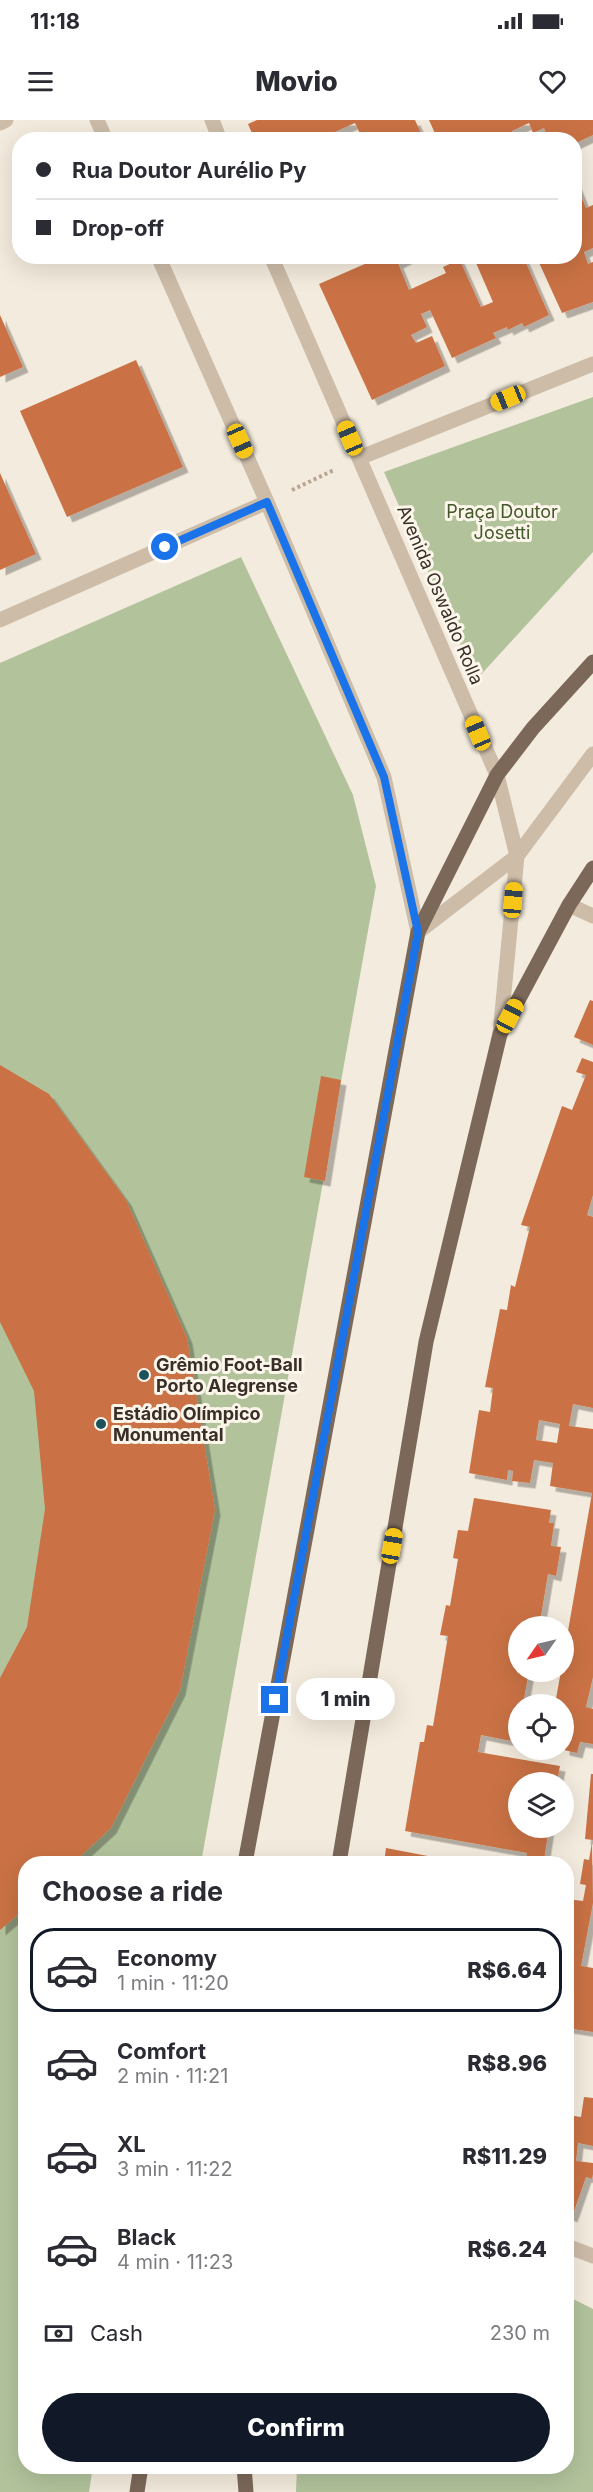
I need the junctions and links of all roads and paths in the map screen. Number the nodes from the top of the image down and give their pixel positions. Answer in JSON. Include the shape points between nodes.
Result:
{"nodes":[{"id":1,"x":6,"y":120,"type":"edge"},
{"id":2,"x":0,"y":123,"type":"edge"},
{"id":3,"x":162,"y":264,"type":"edge"},
{"id":4,"x":274,"y":264,"type":"edge"},
{"id":5,"x":593,"y":364,"type":"edge"},
{"id":6,"x":359,"y":458,"type":"junction"},
{"id":7,"x":267,"y":502,"type":"junction"},
{"id":8,"x":0,"y":620,"type":"edge"},
{"id":9,"x":593,"y":662,"type":"edge"},
{"id":10,"x":593,"y":753,"type":"edge"},
{"id":11,"x":497,"y":775,"type":"junction"},
{"id":12,"x":517,"y":856,"type":"junction"},
{"id":13,"x":593,"y":868,"type":"edge"},
{"id":14,"x":569,"y":905,"type":"junction"},
{"id":15,"x":593,"y":916,"type":"edge"},
{"id":16,"x":418,"y":932,"type":"junction"},
{"id":17,"x":500,"y":1034,"type":"junction"},
{"id":18,"x":246,"y":1856,"type":"edge"},
{"id":19,"x":340,"y":1856,"type":"edge"},
{"id":20,"x":574,"y":2249,"type":"edge"},
{"id":21,"x":593,"y":2256,"type":"edge"},
{"id":22,"x":140,"y":2474,"type":"edge"},
{"id":23,"x":245,"y":2474,"type":"edge"},
{"id":24,"x":137,"y":2492,"type":"edge"},
{"id":25,"x":246,"y":2492,"type":"edge"}],
"edges":[{"from":1,"to":2,"type":"street"},
{"from":3,"to":7,"type":"street"},
{"from":4,"to":6,"type":"street","name":"Avenida Oswaldo Rolla"},
{"from":5,"to":6,"type":"street"},
{"from":6,"to":7,"type":"path"},
{"from":6,"to":11,"type":"street","name":"Avenida Oswaldo Rolla"},
{"from":7,"to":8,"type":"street"},
{"from":7,"to":16,"type":"street","via":[[384,777]]},
{"from":9,"to":11,"type":"main road"},
{"from":10,"to":12,"type":"street"},
{"from":11,"to":12,"type":"street","name":"Avenida Oswaldo Rolla"},
{"from":11,"to":16,"type":"main road"},
{"from":12,"to":16,"type":"street"},
{"from":12,"to":17,"type":"street","name":"Avenida Oswaldo Rolla"},
{"from":13,"to":14,"type":"main road"},
{"from":14,"to":15,"type":"street"},
{"from":14,"to":17,"type":"main road"},
{"from":16,"to":18,"type":"main road"},
{"from":17,"to":19,"type":"main road","via":[[426,1342]]},
{"from":20,"to":21,"type":"street"},
{"from":22,"to":24,"type":"main road"},
{"from":23,"to":25,"type":"main road"}]}
